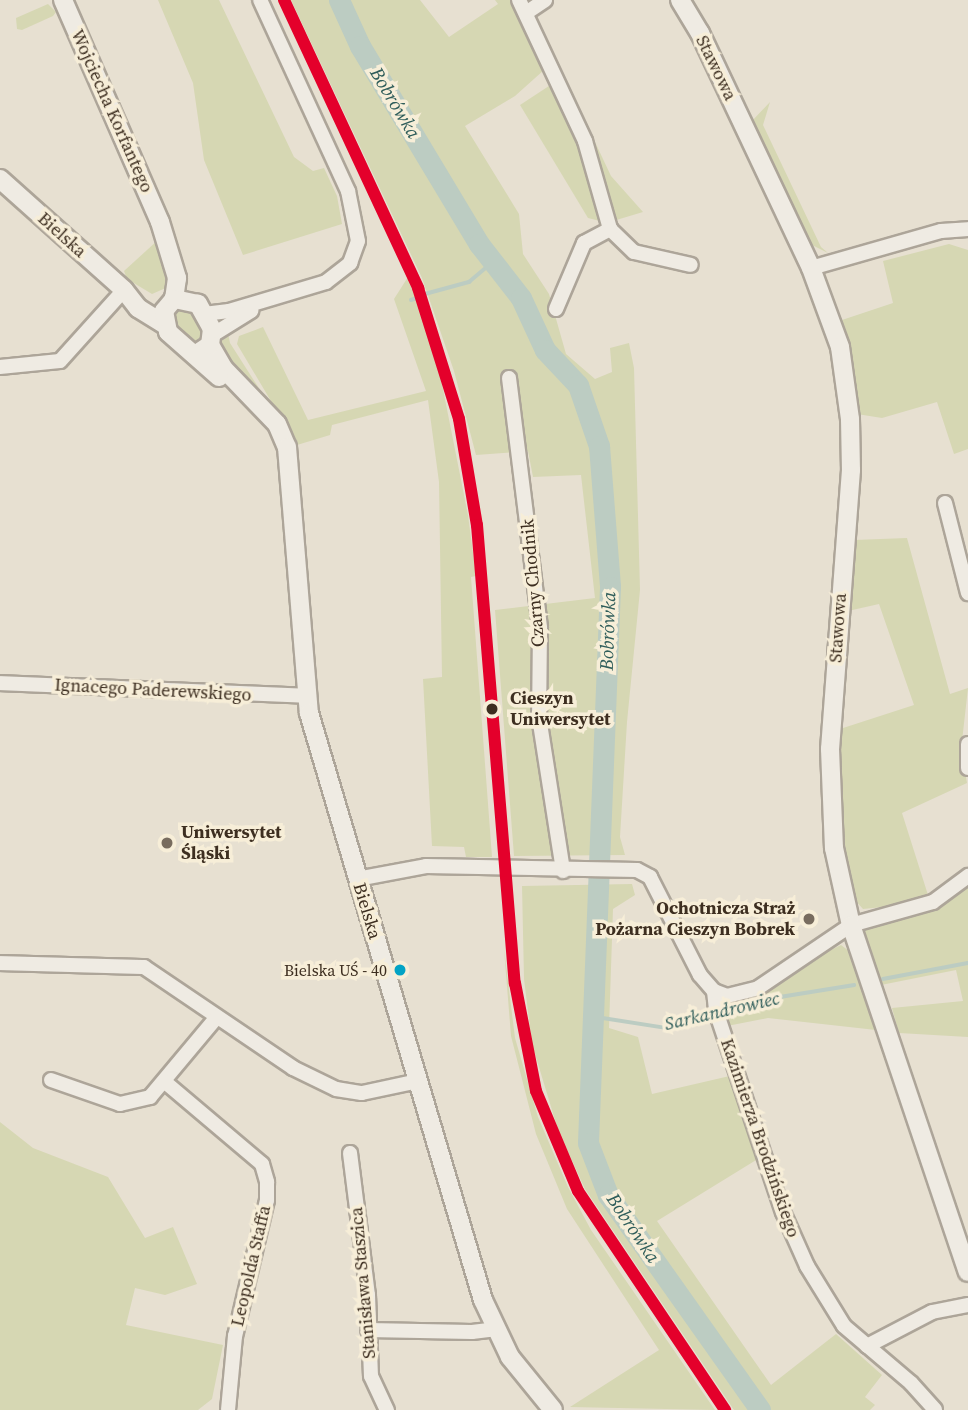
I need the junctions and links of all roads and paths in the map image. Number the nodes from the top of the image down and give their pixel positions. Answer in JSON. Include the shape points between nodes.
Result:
{"nodes":[{"id":1,"x":63,"y":0,"type":"edge"},
{"id":2,"x":260,"y":0,"type":"edge"},
{"id":3,"x":545,"y":0,"type":"edge"},
{"id":4,"x":680,"y":0,"type":"edge"},
{"id":5,"x":522,"y":6,"type":"edge"},
{"id":6,"x":0,"y":179,"type":"edge"},
{"id":7,"x":160,"y":222,"type":"junction"},
{"id":8,"x":610,"y":229,"type":"junction"},
{"id":9,"x":968,"y":229,"type":"edge"},
{"id":10,"x":691,"y":265,"type":"dead end"},
{"id":11,"x":811,"y":268,"type":"junction"},
{"id":12,"x":124,"y":290,"type":"junction"},
{"id":13,"x":274,"y":298,"type":"junction"},
{"id":14,"x":172,"y":301,"type":"junction"},
{"id":15,"x":199,"y":307,"type":"junction"},
{"id":16,"x":556,"y":309,"type":"dead end"},
{"id":17,"x":164,"y":324,"type":"junction"},
{"id":18,"x":206,"y":345,"type":"junction"},
{"id":19,"x":3,"y":367,"type":"edge"},
{"id":20,"x":509,"y":377,"type":"dead end"},
{"id":21,"x":945,"y":503,"type":"dead end"},
{"id":22,"x":968,"y":593,"type":"edge"},
{"id":23,"x":0,"y":683,"type":"edge"},
{"id":24,"x":306,"y":696,"type":"junction"},
{"id":25,"x":968,"y":744,"type":"edge"},
{"id":26,"x":968,"y":768,"type":"edge"},
{"id":27,"x":564,"y":871,"type":"junction"},
{"id":28,"x":968,"y":876,"type":"edge"},
{"id":29,"x":358,"y":879,"type":"junction"},
{"id":30,"x":851,"y":925,"type":"junction"},
{"id":31,"x":0,"y":963,"type":"edge"},
{"id":32,"x":714,"y":991,"type":"junction"},
{"id":33,"x":217,"y":1017,"type":"junction"},
{"id":34,"x":51,"y":1080,"type":"dead end"},
{"id":35,"x":418,"y":1081,"type":"junction"},
{"id":36,"x":165,"y":1082,"type":"junction"},
{"id":37,"x":350,"y":1153,"type":"dead end"},
{"id":38,"x":968,"y":1272,"type":"edge"},
{"id":39,"x":968,"y":1305,"type":"edge"},
{"id":40,"x":495,"y":1329,"type":"junction"},
{"id":41,"x":368,"y":1330,"type":"junction"},
{"id":42,"x":867,"y":1346,"type":"junction"},
{"id":43,"x":228,"y":1410,"type":"edge"},
{"id":44,"x":387,"y":1410,"type":"edge"},
{"id":45,"x":553,"y":1410,"type":"edge"},
{"id":46,"x":935,"y":1410,"type":"edge"}],
"edges":[{"from":1,"to":7,"type":"street","name":"Wojciecha Korfantego"},
{"from":2,"to":13,"type":"street","via":[[348,191],[359,233],[354,257],[339,274]]},
{"from":3,"to":5,"type":"street"},
{"from":4,"to":11,"type":"street","name":"Stawowa"},
{"from":5,"to":8,"type":"street","via":[[585,141]]},
{"from":6,"to":12,"type":"street","name":"Bielska"},
{"from":7,"to":14,"type":"street","name":"Wojciecha Korfantego","via":[[177,278]]},
{"from":7,"to":15,"type":"street","name":"Wojciecha Korfantego"},
{"from":8,"to":10,"type":"street","via":[[634,252]]},
{"from":8,"to":16,"type":"street","via":[[584,243]]},
{"from":9,"to":11,"type":"street","via":[[941,231]]},
{"from":11,"to":30,"type":"street","name":"Stawowa","via":[[840,347],[850,419],[851,470],[829,787],[834,848]]},
{"from":12,"to":14,"type":"street","name":"Bielska","via":[[156,304]]},
{"from":12,"to":17,"type":"street","name":"Bielska","via":[[138,308]]},
{"from":12,"to":19,"type":"street","via":[[60,361]]},
{"from":13,"to":15,"type":"street"},
{"from":13,"to":18,"type":"street"},
{"from":14,"to":15,"type":"street","name":"Bielska"},
{"from":14,"to":17,"type":"street","name":"Wojciecha Korfantego"},
{"from":15,"to":18,"type":"street","name":"Wojciecha Korfantego"},
{"from":17,"to":18,"type":"street","name":"Bielska","via":[[178,345]]},
{"from":18,"to":24,"type":"street","name":"Bielska","via":[[277,424],[287,447]]},
{"from":20,"to":27,"type":"street","name":"Czarny Chodnik","via":[[540,628],[539,717]]},
{"from":21,"to":22,"type":"street"},
{"from":23,"to":24,"type":"street","name":"Ignacego Paderewskiego"},
{"from":24,"to":29,"type":"street","name":"Bielska"},
{"from":25,"to":26,"type":"street"},
{"from":27,"to":29,"type":"street","name":"Kazimierza Brodzińskiego","via":[[415,866]]},
{"from":27,"to":32,"type":"street","name":"Kazimierza Brodzińskiego","via":[[641,871],[654,881],[700,975]]},
{"from":28,"to":30,"type":"street","via":[[933,902]]},
{"from":29,"to":35,"type":"street","name":"Bielska"},
{"from":30,"to":32,"type":"street","via":[[758,988],[727,996]]},
{"from":30,"to":38,"type":"street","name":"Stawowa"},
{"from":31,"to":33,"type":"street","via":[[144,967]]},
{"from":32,"to":42,"type":"street","name":"Kazimierza Brodzińskiego","via":[[718,1016],[783,1212],[807,1266],[844,1326]]},
{"from":33,"to":35,"type":"street","via":[[293,1068],[336,1089],[362,1093]]},
{"from":33,"to":36,"type":"street"},
{"from":34,"to":36,"type":"street","via":[[120,1104],[150,1097]]},
{"from":35,"to":40,"type":"street","name":"Bielska"},
{"from":36,"to":43,"type":"street","name":"Leopolda Staffa","via":[[262,1164],[267,1182],[267,1200],[235,1336]]},
{"from":37,"to":41,"type":"street","name":"Stanisława Staszica"},
{"from":39,"to":42,"type":"street","via":[[932,1312]]},
{"from":40,"to":41,"type":"street"},
{"from":40,"to":45,"type":"street","name":"Bielska","via":[[510,1357]]},
{"from":41,"to":44,"type":"street","name":"Stanisława Staszica","via":[[371,1376]]},
{"from":42,"to":46,"type":"street","name":"Kazimierza Brodzińskiego"}]}
